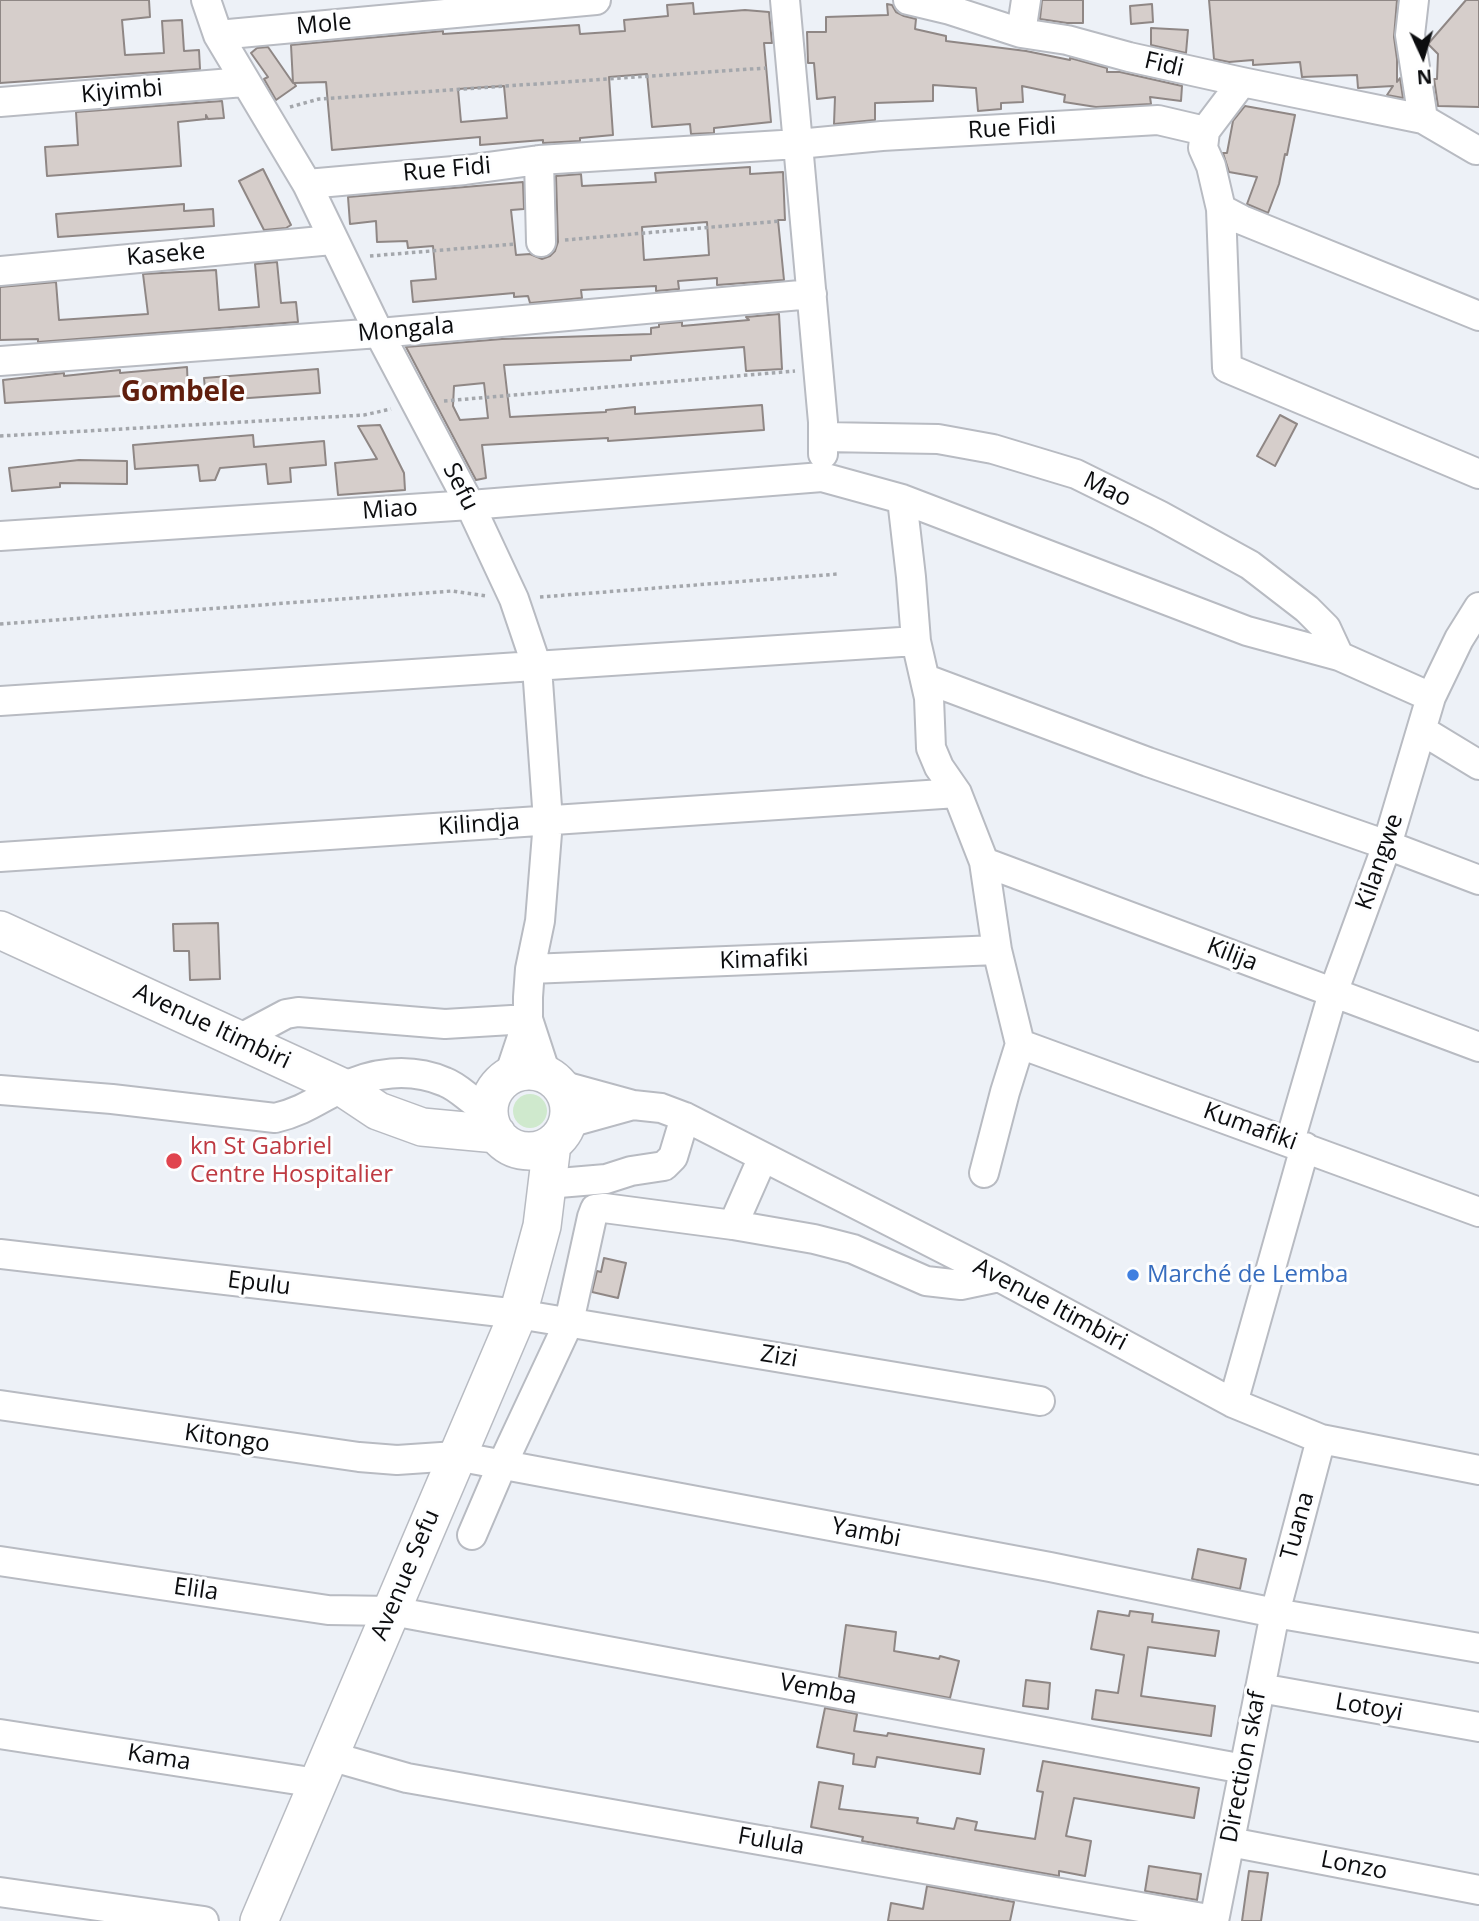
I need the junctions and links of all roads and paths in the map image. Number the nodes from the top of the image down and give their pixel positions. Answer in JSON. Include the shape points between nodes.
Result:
{"nodes":[{"id":1,"x":206,"y":0,"type":"edge"},
{"id":2,"x":596,"y":0,"type":"edge"},
{"id":3,"x":785,"y":0,"type":"edge"},
{"id":4,"x":908,"y":0,"type":"edge"},
{"id":5,"x":1026,"y":0,"type":"edge"},
{"id":6,"x":1414,"y":0,"type":"edge"},
{"id":7,"x":1021,"y":33,"type":"junction"},
{"id":8,"x":218,"y":35,"type":"junction"},
{"id":9,"x":789,"y":66,"type":"junction"},
{"id":10,"x":244,"y":82,"type":"junction"},
{"id":11,"x":1242,"y":82,"type":"junction"},
{"id":12,"x":0,"y":102,"type":"edge"},
{"id":13,"x":265,"y":114,"type":"junction"},
{"id":14,"x":1423,"y":119,"type":"junction"},
{"id":15,"x":1205,"y":131,"type":"junction"},
{"id":16,"x":798,"y":144,"type":"junction"},
{"id":17,"x":1476,"y":150,"type":"dead end"},
{"id":18,"x":539,"y":160,"type":"junction"},
{"id":19,"x":307,"y":184,"type":"junction"},
{"id":20,"x":1221,"y":209,"type":"junction"},
{"id":21,"x":804,"y":219,"type":"junction"},
{"id":22,"x":541,"y":242,"type":"junction"},
{"id":23,"x":338,"y":249,"type":"junction"},
{"id":24,"x":0,"y":271,"type":"edge"},
{"id":25,"x":812,"y":294,"type":"junction"},
{"id":26,"x":1479,"y":316,"type":"edge"},
{"id":27,"x":379,"y":333,"type":"junction"},
{"id":28,"x":0,"y":361,"type":"edge"},
{"id":29,"x":824,"y":437,"type":"junction"},
{"id":30,"x":1479,"y":474,"type":"edge"},
{"id":31,"x":822,"y":477,"type":"junction"},
{"id":32,"x":902,"y":499,"type":"junction"},
{"id":33,"x":470,"y":505,"type":"junction"},
{"id":34,"x":0,"y":536,"type":"edge"},
{"id":35,"x":838,"y":574,"type":"dead end"},
{"id":36,"x":514,"y":599,"type":"junction"},
{"id":37,"x":1479,"y":607,"type":"edge"},
{"id":38,"x":0,"y":624,"type":"edge"},
{"id":39,"x":916,"y":641,"type":"junction"},
{"id":40,"x":1469,"y":643,"type":"edge"},
{"id":41,"x":1339,"y":656,"type":"junction"},
{"id":42,"x":537,"y":667,"type":"junction"},
{"id":43,"x":926,"y":679,"type":"junction"},
{"id":44,"x":1432,"y":697,"type":"junction"},
{"id":45,"x":0,"y":701,"type":"edge"},
{"id":46,"x":1423,"y":731,"type":"junction"},
{"id":47,"x":1479,"y":765,"type":"edge"},
{"id":48,"x":957,"y":793,"type":"junction"},
{"id":49,"x":548,"y":821,"type":"junction"},
{"id":50,"x":1387,"y":845,"type":"junction"},
{"id":51,"x":0,"y":857,"type":"edge"},
{"id":52,"x":984,"y":862,"type":"junction"},
{"id":53,"x":1479,"y":880,"type":"edge"},
{"id":54,"x":0,"y":930,"type":"edge"},
{"id":55,"x":998,"y":950,"type":"junction"},
{"id":56,"x":530,"y":969,"type":"junction"},
{"id":57,"x":1334,"y":993,"type":"junction"},
{"id":58,"x":528,"y":1019,"type":"junction"},
{"id":59,"x":239,"y":1040,"type":"junction"},
{"id":60,"x":1020,"y":1044,"type":"junction"},
{"id":61,"x":1479,"y":1047,"type":"edge"},
{"id":62,"x":553,"y":1079,"type":"junction"},
{"id":63,"x":342,"y":1087,"type":"junction"},
{"id":64,"x":0,"y":1090,"type":"edge"},
{"id":65,"x":492,"y":1092,"type":"junction"},
{"id":66,"x":633,"y":1105,"type":"junction"},
{"id":67,"x":685,"y":1117,"type":"junction"},
{"id":68,"x":422,"y":1127,"type":"junction"},
{"id":69,"x":560,"y":1133,"type":"junction"},
{"id":70,"x":502,"y":1139,"type":"junction"},
{"id":71,"x":1298,"y":1144,"type":"junction"},
{"id":72,"x":763,"y":1157,"type":"junction"},
{"id":73,"x":985,"y":1173,"type":"dead end"},
{"id":74,"x":547,"y":1184,"type":"junction"},
{"id":75,"x":1479,"y":1212,"type":"edge"},
{"id":76,"x":733,"y":1225,"type":"junction"},
{"id":77,"x":542,"y":1226,"type":"junction"},
{"id":78,"x":0,"y":1254,"type":"edge"},
{"id":79,"x":999,"y":1277,"type":"junction"},
{"id":80,"x":518,"y":1314,"type":"junction"},
{"id":81,"x":569,"y":1322,"type":"junction"},
{"id":82,"x":1040,"y":1401,"type":"dead end"},
{"id":83,"x":1233,"y":1403,"type":"junction"},
{"id":84,"x":0,"y":1405,"type":"edge"},
{"id":85,"x":1321,"y":1439,"type":"junction"},
{"id":86,"x":456,"y":1456,"type":"junction"},
{"id":87,"x":502,"y":1465,"type":"junction"},
{"id":88,"x":1479,"y":1470,"type":"edge"},
{"id":89,"x":472,"y":1535,"type":"dead end"},
{"id":90,"x":0,"y":1561,"type":"edge"},
{"id":91,"x":392,"y":1611,"type":"junction"},
{"id":92,"x":1275,"y":1613,"type":"junction"},
{"id":93,"x":1479,"y":1648,"type":"edge"},
{"id":94,"x":1260,"y":1688,"type":"junction"},
{"id":95,"x":1479,"y":1727,"type":"edge"},
{"id":96,"x":0,"y":1734,"type":"edge"},
{"id":97,"x":324,"y":1769,"type":"junction"},
{"id":98,"x":1244,"y":1769,"type":"junction"},
{"id":99,"x":1230,"y":1842,"type":"junction"},
{"id":100,"x":1479,"y":1890,"type":"edge"},
{"id":101,"x":0,"y":1892,"type":"edge"},
{"id":102,"x":1214,"y":1920,"type":"edge"},
{"id":103,"x":204,"y":1921,"type":"edge"},
{"id":104,"x":259,"y":1921,"type":"edge"}],
"edges":[{"from":1,"to":8,"type":"street","name":"Sefu"},
{"from":2,"to":8,"type":"street","name":"Mole"},
{"from":3,"to":9,"type":"street"},
{"from":4,"to":7,"type":"street","name":"Fidi"},
{"from":5,"to":7,"type":"street"},
{"from":6,"to":14,"type":"street","via":[[1410,35]]},
{"from":7,"to":11,"type":"street","name":"Fidi"},
{"from":8,"to":10,"type":"street","name":"Sefu"},
{"from":9,"to":13,"type":"path","via":[[319,99]]},
{"from":9,"to":16,"type":"street"},
{"from":10,"to":12,"type":"street","name":"Kiyimbi"},
{"from":10,"to":13,"type":"street","name":"Sefu"},
{"from":11,"to":14,"type":"street","name":"Fidi"},
{"from":11,"to":15,"type":"street"},
{"from":13,"to":19,"type":"street","name":"Sefu"},
{"from":14,"to":17,"type":"street","name":"Fidi"},
{"from":15,"to":16,"type":"street","name":"Rue Fidi","via":[[1158,120]]},
{"from":15,"to":20,"type":"street","via":[[1203,148]]},
{"from":16,"to":18,"type":"street","name":"Rue Fidi"},
{"from":16,"to":21,"type":"street"},
{"from":18,"to":19,"type":"street","name":"Rue Fidi"},
{"from":18,"to":22,"type":"street"},
{"from":19,"to":23,"type":"street","name":"Sefu"},
{"from":20,"to":26,"type":"street"},
{"from":20,"to":30,"type":"street","via":[[1227,368]]},
{"from":21,"to":22,"type":"path"},
{"from":21,"to":25,"type":"street"},
{"from":22,"to":23,"type":"path"},
{"from":23,"to":24,"type":"street","name":"Kaseke"},
{"from":23,"to":27,"type":"street","name":"Sefu"},
{"from":25,"to":27,"type":"street","name":"Mongala"},
{"from":25,"to":29,"type":"street"},
{"from":27,"to":28,"type":"street","name":"Mongala"},
{"from":27,"to":33,"type":"street","name":"Sefu"},
{"from":29,"to":31,"type":"street"},
{"from":29,"to":41,"type":"street","name":"Mao","via":[[937,439],[993,449],[1076,474],[1250,565],[1326,628]]},
{"from":31,"to":32,"type":"street"},
{"from":31,"to":33,"type":"street","name":"Miao"},
{"from":32,"to":39,"type":"street"},
{"from":32,"to":41,"type":"street","via":[[1247,631]]},
{"from":33,"to":34,"type":"street","name":"Miao"},
{"from":33,"to":36,"type":"street","name":"Sefu"},
{"from":35,"to":36,"type":"path"},
{"from":36,"to":38,"type":"path","via":[[452,591]]},
{"from":36,"to":42,"type":"street","name":"Sefu"},
{"from":37,"to":40,"type":"street","name":"Kilangwe"},
{"from":39,"to":42,"type":"street"},
{"from":39,"to":43,"type":"street"},
{"from":40,"to":44,"type":"street","name":"Kilangwe"},
{"from":41,"to":44,"type":"street"},
{"from":42,"to":45,"type":"street"},
{"from":42,"to":49,"type":"street","name":"Sefu"},
{"from":43,"to":48,"type":"street","via":[[931,748]]},
{"from":43,"to":50,"type":"street"},
{"from":44,"to":46,"type":"street","name":"Kilangwe"},
{"from":46,"to":47,"type":"street"},
{"from":46,"to":50,"type":"street","name":"Kilangwe"},
{"from":48,"to":49,"type":"street","name":"Kilindja"},
{"from":48,"to":52,"type":"street"},
{"from":49,"to":51,"type":"street","name":"Kilindja"},
{"from":49,"to":56,"type":"street","name":"Sefu","via":[[540,921]]},
{"from":50,"to":53,"type":"street"},
{"from":50,"to":57,"type":"street","name":"Kilangwe"},
{"from":52,"to":55,"type":"street"},
{"from":52,"to":57,"type":"street","name":"Kilija"},
{"from":54,"to":59,"type":"main road","name":"Avenue Itimbiri"},
{"from":55,"to":56,"type":"street","name":"Kimafiki"},
{"from":55,"to":60,"type":"street"},
{"from":56,"to":58,"type":"street","name":"Sefu"},
{"from":57,"to":61,"type":"street","name":"Kilija"},
{"from":57,"to":71,"type":"street","name":"Kilangwe"},
{"from":58,"to":59,"type":"street","via":[[445,1024],[298,1012]]},
{"from":58,"to":62,"type":"street"},
{"from":58,"to":65,"type":"street"},
{"from":59,"to":63,"type":"main road","name":"Avenue Itimbiri"},
{"from":60,"to":71,"type":"street","name":"Kumafiki"},
{"from":60,"to":73,"type":"street"},
{"from":62,"to":65,"type":"main road","via":[[523,1071]]},
{"from":62,"to":66,"type":"street","name":"Avenue Itimbiri"},
{"from":62,"to":69,"type":"main road","via":[[570,1107]]},
{"from":63,"to":64,"type":"street","via":[[297,1113],[275,1118]]},
{"from":63,"to":65,"type":"street","via":[[387,1072],[421,1074]]},
{"from":63,"to":68,"type":"main road","name":"Avenue Itimbiri","via":[[378,1111]]},
{"from":65,"to":68,"type":"main road"},
{"from":65,"to":70,"type":"main road","via":[[489,1116]]},
{"from":66,"to":67,"type":"street","name":"Avenue Itimbiri"},
{"from":66,"to":69,"type":"street"},
{"from":67,"to":72,"type":"street","name":"Avenue Itimbiri"},
{"from":67,"to":74,"type":"street","via":[[673,1157],[664,1166],[606,1180]]},
{"from":68,"to":70,"type":"main road","name":"Avenue Itimbiri"},
{"from":69,"to":70,"type":"main road","via":[[529,1151]]},
{"from":69,"to":74,"type":"main road","name":"Avenue Sefu"},
{"from":70,"to":77,"type":"main road"},
{"from":71,"to":75,"type":"street","name":"Kumafiki"},
{"from":71,"to":83,"type":"street","name":"Kilangwe"},
{"from":72,"to":76,"type":"street"},
{"from":72,"to":79,"type":"street","name":"Avenue Itimbiri"},
{"from":74,"to":77,"type":"main road","name":"Avenue Sefu"},
{"from":76,"to":79,"type":"street","via":[[853,1249],[926,1281],[961,1285]]},
{"from":76,"to":81,"type":"street","via":[[596,1209]]},
{"from":77,"to":80,"type":"main road","name":"Avenue Sefu"},
{"from":78,"to":80,"type":"street","name":"Epulu"},
{"from":79,"to":83,"type":"street","name":"Avenue Itimbiri"},
{"from":80,"to":81,"type":"street","name":"Zizi"},
{"from":80,"to":86,"type":"main road","name":"Avenue Sefu"},
{"from":81,"to":82,"type":"street","name":"Zizi"},
{"from":81,"to":87,"type":"street"},
{"from":83,"to":85,"type":"street","name":"Avenue Itimbiri"},
{"from":84,"to":86,"type":"street","name":"Kitongo","via":[[359,1457],[397,1461]]},
{"from":85,"to":88,"type":"street","name":"Avenue Itimbiri"},
{"from":85,"to":92,"type":"street","name":"Tuana"},
{"from":86,"to":87,"type":"street","name":"Yambi"},
{"from":86,"to":91,"type":"main road","name":"Avenue Sefu"},
{"from":87,"to":89,"type":"street"},
{"from":87,"to":92,"type":"street","name":"Yambi"},
{"from":90,"to":91,"type":"street","name":"Elila","via":[[328,1609]]},
{"from":91,"to":97,"type":"main road","name":"Avenue Sefu"},
{"from":91,"to":98,"type":"street","name":"Vemba"},
{"from":92,"to":93,"type":"street","name":"Yambi"},
{"from":92,"to":94,"type":"street","name":"Direction skaf"},
{"from":94,"to":95,"type":"street","name":"Lotoyi"},
{"from":94,"to":98,"type":"street","name":"Direction skaf"},
{"from":96,"to":97,"type":"street","name":"Kama"},
{"from":97,"to":102,"type":"street","name":"Fulula","via":[[407,1778]]},
{"from":97,"to":104,"type":"main road","name":"Avenue Sefu"},
{"from":98,"to":99,"type":"street","name":"Direction skaf"},
{"from":99,"to":100,"type":"street","name":"Lonzo"},
{"from":99,"to":102,"type":"street","name":"Direction skaf"},
{"from":101,"to":103,"type":"street"}]}
